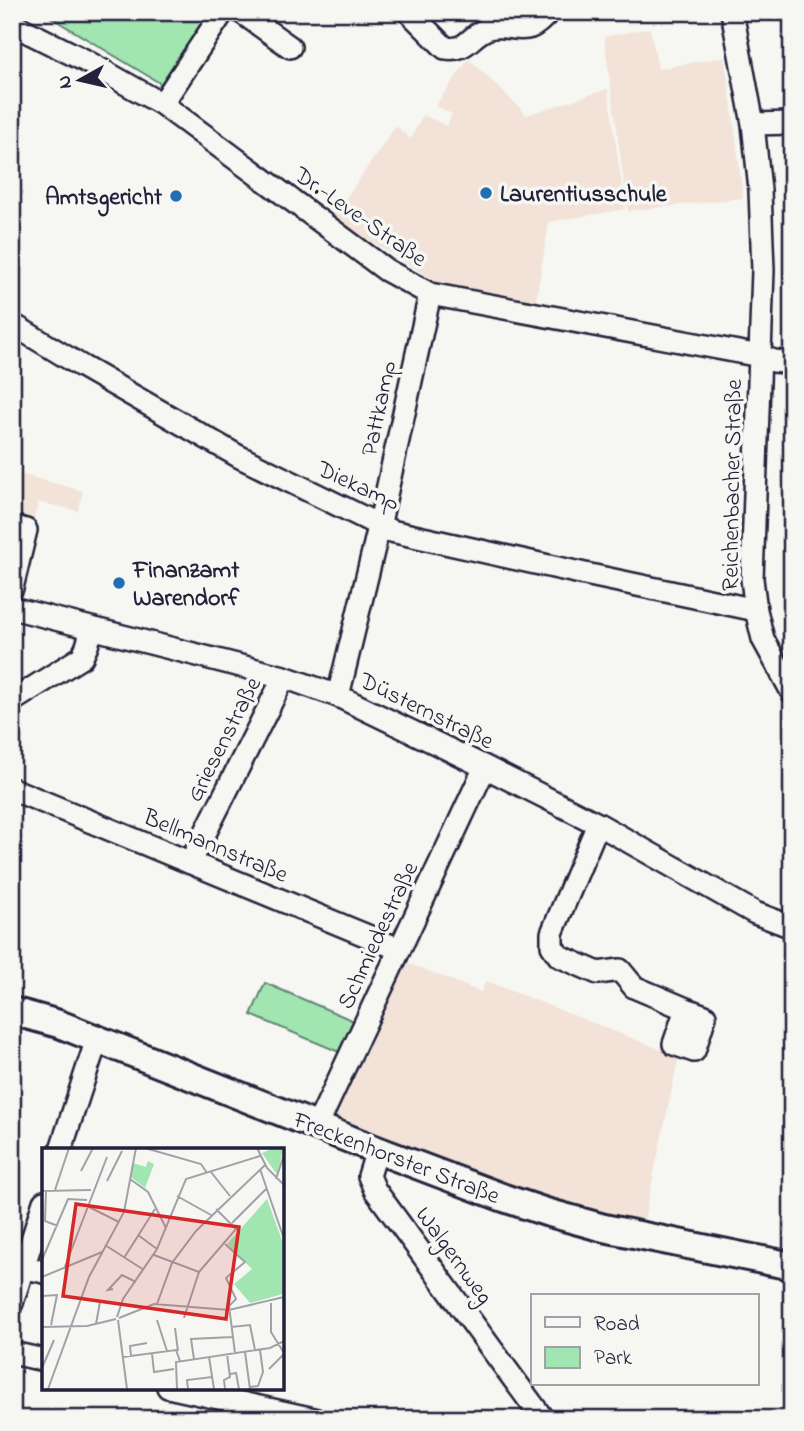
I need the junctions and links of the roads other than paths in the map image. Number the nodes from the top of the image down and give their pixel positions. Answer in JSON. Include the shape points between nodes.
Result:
{"nodes":[{"id":1,"x":223,"y":12,"type":"edge"},
{"id":2,"x":242,"y":12,"type":"edge"},
{"id":3,"x":409,"y":12,"type":"edge"},
{"id":4,"x":732,"y":12,"type":"edge"},
{"id":5,"x":542,"y":19,"type":"edge"},
{"id":6,"x":12,"y":27,"type":"edge"},
{"id":7,"x":290,"y":47,"type":"dead end"},
{"id":8,"x":162,"y":104,"type":"junction"},
{"id":9,"x":792,"y":123,"type":"edge"},
{"id":10,"x":753,"y":124,"type":"junction"},
{"id":11,"x":430,"y":295,"type":"junction"},
{"id":12,"x":12,"y":324,"type":"edge"},
{"id":13,"x":760,"y":356,"type":"junction"},
{"id":14,"x":792,"y":363,"type":"edge"},
{"id":15,"x":12,"y":526,"type":"edge"},
{"id":16,"x":379,"y":527,"type":"junction"},
{"id":17,"x":752,"y":579,"type":"junction"},
{"id":18,"x":12,"y":588,"type":"edge"},
{"id":19,"x":719,"y":603,"type":"junction"},
{"id":20,"x":12,"y":608,"type":"edge"},
{"id":21,"x":756,"y":610,"type":"junction"},
{"id":22,"x":92,"y":629,"type":"junction"},
{"id":23,"x":284,"y":677,"type":"junction"},
{"id":24,"x":792,"y":692,"type":"edge"},
{"id":25,"x":338,"y":696,"type":"junction"},
{"id":26,"x":12,"y":701,"type":"edge"},
{"id":27,"x":485,"y":767,"type":"junction"},
{"id":28,"x":12,"y":789,"type":"edge"},
{"id":29,"x":598,"y":824,"type":"junction"},
{"id":30,"x":190,"y":863,"type":"junction"},
{"id":31,"x":792,"y":927,"type":"edge"},
{"id":32,"x":399,"y":949,"type":"junction"},
{"id":33,"x":686,"y":1010,"type":"dead end"},
{"id":34,"x":12,"y":1011,"type":"edge"},
{"id":35,"x":97,"y":1039,"type":"junction"},
{"id":36,"x":317,"y":1126,"type":"junction"},
{"id":37,"x":61,"y":1148,"type":"edge"},
{"id":38,"x":377,"y":1150,"type":"junction"},
{"id":39,"x":42,"y":1216,"type":"edge"},
{"id":40,"x":792,"y":1266,"type":"edge"},
{"id":41,"x":34,"y":1270,"type":"edge"},
{"id":42,"x":12,"y":1303,"type":"edge"},
{"id":43,"x":12,"y":1353,"type":"edge"},
{"id":44,"x":42,"y":1360,"type":"edge"},
{"id":45,"x":187,"y":1389,"type":"edge"},
{"id":46,"x":260,"y":1397,"type":"edge"},
{"id":47,"x":314,"y":1419,"type":"edge"},
{"id":48,"x":543,"y":1419,"type":"edge"}],
"edges":[{"from":1,"to":8,"type":"street"},
{"from":2,"to":7,"type":"street"},
{"from":3,"to":5,"type":"street","via":[[445,48],[453,50],[488,28],[528,29]]},
{"from":4,"to":10,"type":"street","name":"Reichenbacher Straße"},
{"from":6,"to":8,"type":"street","name":"Dr.-Leve-Straße","via":[[84,60]]},
{"from":8,"to":11,"type":"street","name":"Dr.-Leve-Straße","via":[[386,270]]},
{"from":9,"to":10,"type":"street"},
{"from":10,"to":13,"type":"street","name":"Reichenbacher Straße","via":[[763,270]]},
{"from":11,"to":13,"type":"street","name":"Dr.-Leve-Straße"},
{"from":11,"to":16,"type":"street","name":"Pattkamp"},
{"from":12,"to":16,"type":"street","name":"Diekamp","via":[[238,456]]},
{"from":13,"to":14,"type":"street","name":"Reichenbacher Straße"},
{"from":13,"to":17,"type":"street","name":"Reichenbacher Straße"},
{"from":15,"to":18,"type":"street","via":[[26,530]]},
{"from":16,"to":19,"type":"street","name":"Diekamp"},
{"from":16,"to":25,"type":"street","name":"Pattkamp"},
{"from":17,"to":19,"type":"street"},
{"from":17,"to":21,"type":"street","name":"Reichenbacher Straße"},
{"from":19,"to":21,"type":"street","name":"Diekamp"},
{"from":20,"to":22,"type":"street","name":"Düsternstraße"},
{"from":21,"to":24,"type":"street","name":"Reichenbacher Straße","via":[[763,639]]},
{"from":22,"to":23,"type":"street","name":"Düsternstraße"},
{"from":22,"to":26,"type":"street","via":[[82,657]]},
{"from":23,"to":25,"type":"street","name":"Düsternstraße"},
{"from":23,"to":30,"type":"street","name":"Griesenstraße"},
{"from":25,"to":27,"type":"street","name":"Düsternstraße"},
{"from":27,"to":29,"type":"street","name":"Düsternstraße"},
{"from":27,"to":32,"type":"street","name":"Schmiedestraße"},
{"from":28,"to":30,"type":"street","name":"Bellmannstraße"},
{"from":29,"to":31,"type":"street","name":"Düsternstraße","via":[[755,913]]},
{"from":29,"to":33,"type":"street","via":[[552,933],[552,946],[559,956],[598,973],[620,970],[634,987]]},
{"from":30,"to":32,"type":"street","name":"Bellmannstraße"},
{"from":32,"to":36,"type":"street","name":"Schmiedestraße"},
{"from":34,"to":35,"type":"main road","name":"Freckenhorster Straße"},
{"from":35,"to":36,"type":"main road","name":"Freckenhorster Straße"},
{"from":35,"to":37,"type":"street"},
{"from":36,"to":38,"type":"main road","name":"Freckenhorster Straße"},
{"from":38,"to":40,"type":"main road","name":"Freckenhorster Straße","via":[[546,1212]]},
{"from":38,"to":48,"type":"street","name":"Walgernweg","via":[[369,1175],[375,1191]]},
{"from":39,"to":41,"type":"street"},
{"from":41,"to":42,"type":"street"},
{"from":43,"to":44,"type":"street"},
{"from":45,"to":46,"type":"street"},
{"from":46,"to":47,"type":"street"}]}
